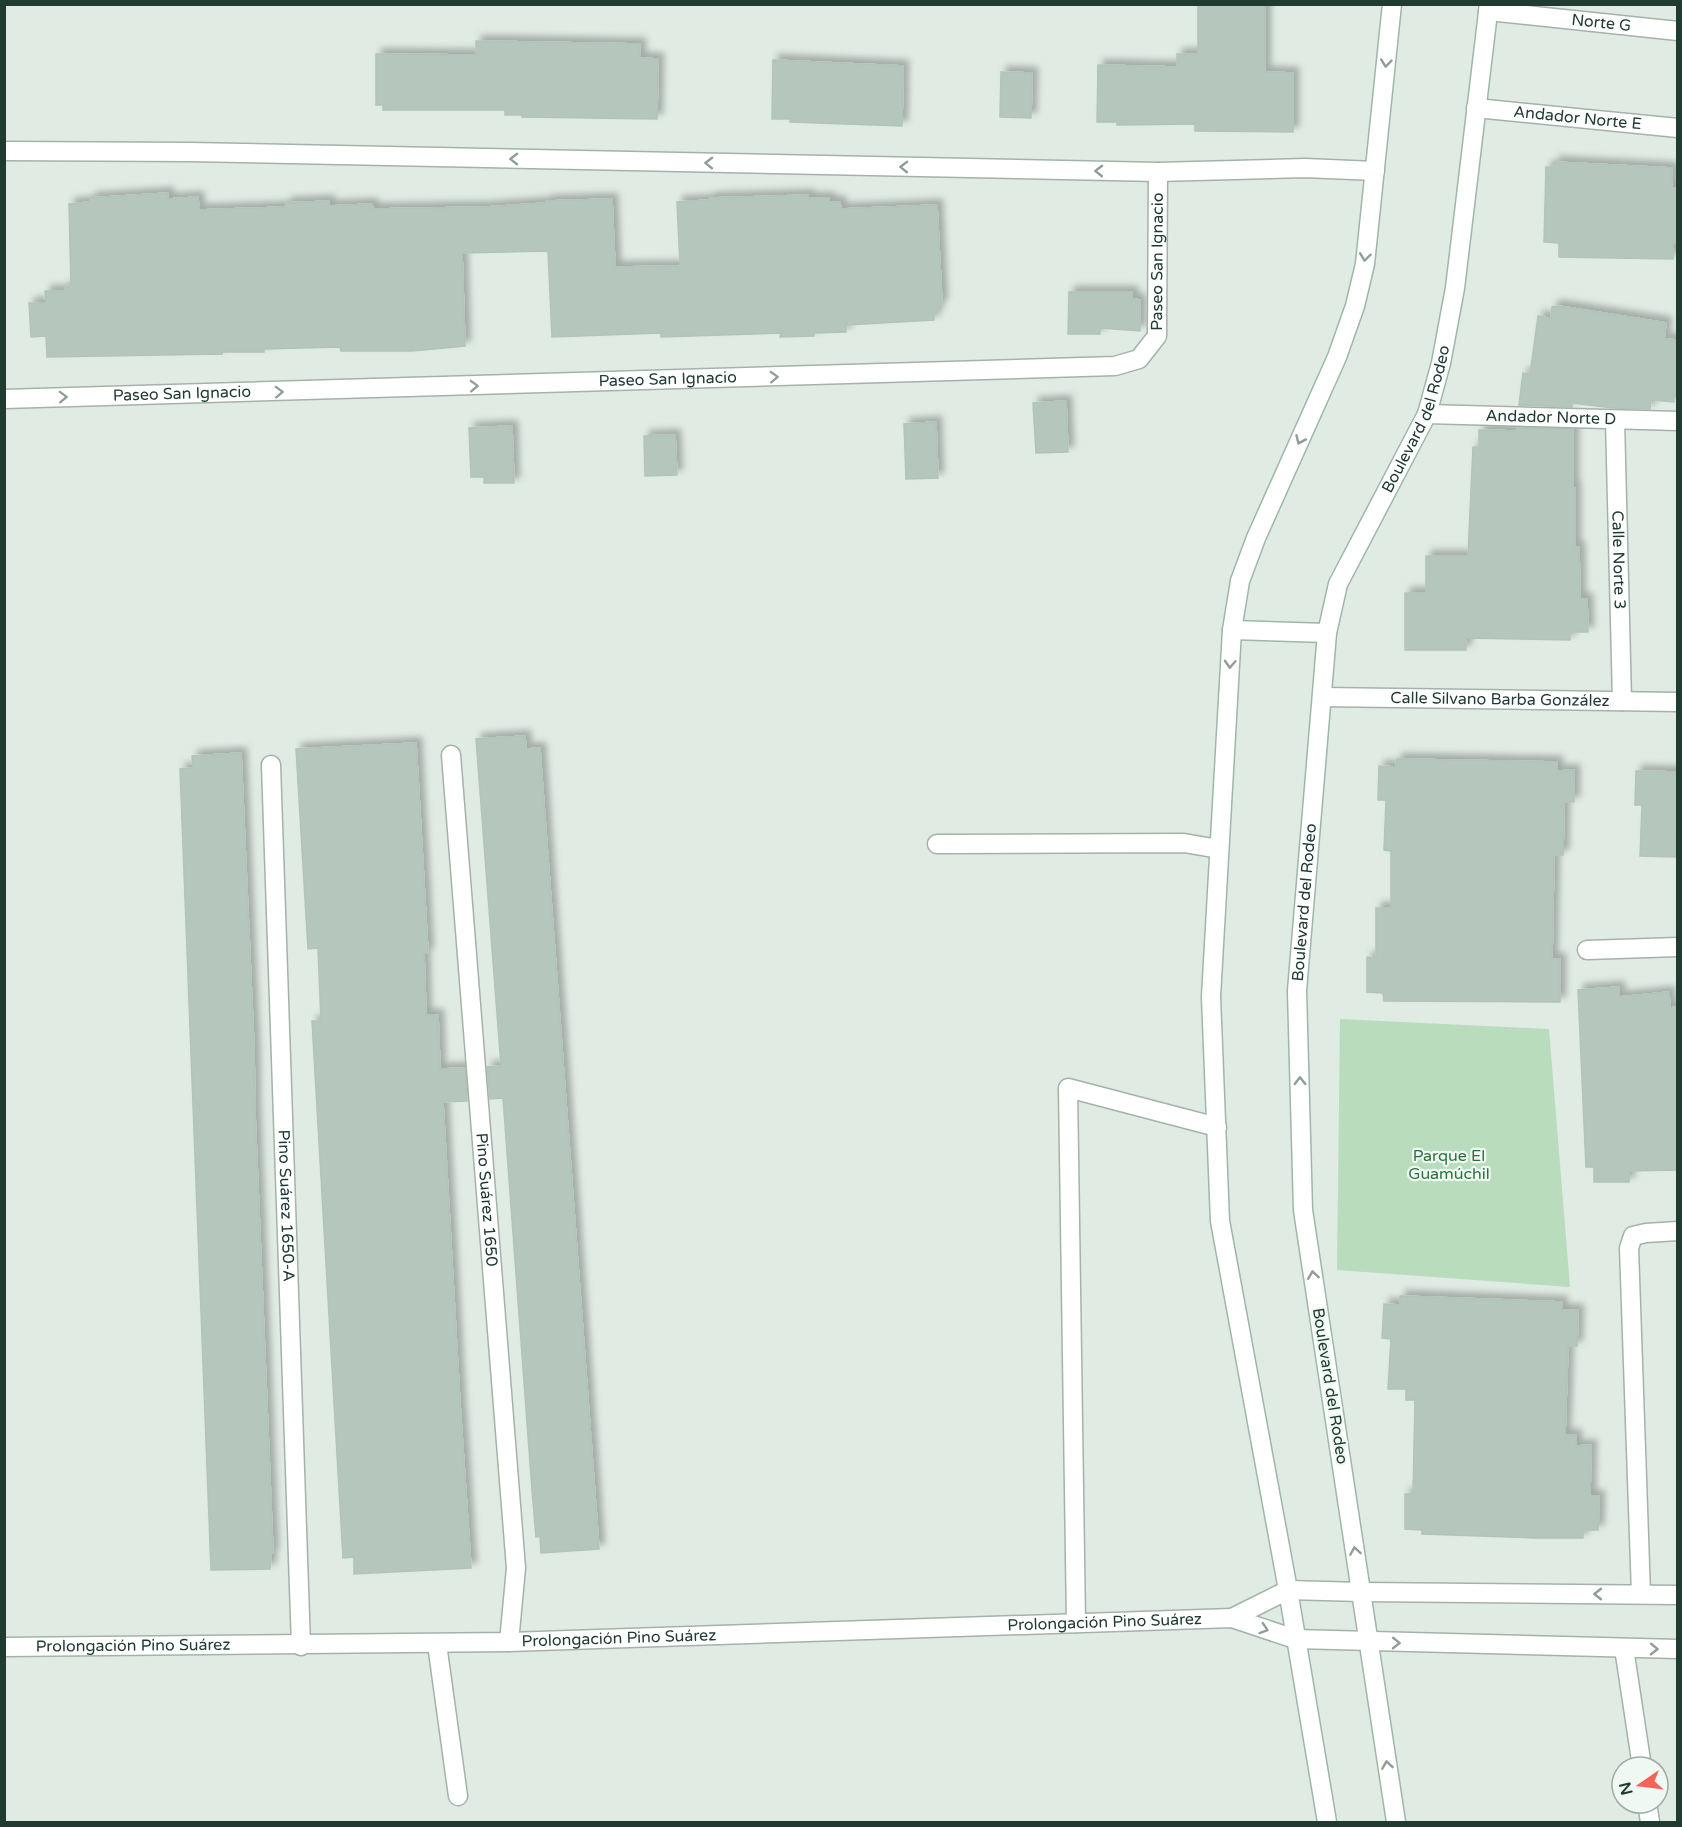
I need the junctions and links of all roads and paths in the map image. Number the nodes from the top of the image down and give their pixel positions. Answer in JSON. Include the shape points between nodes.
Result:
{"nodes":[{"id":1,"x":1392,"y":4,"type":"edge"},
{"id":2,"x":1488,"y":8,"type":"edge"},
{"id":3,"x":1677,"y":32,"type":"edge"},
{"id":4,"x":1476,"y":108,"type":"junction"},
{"id":5,"x":1677,"y":128,"type":"edge"},
{"id":6,"x":4,"y":151,"type":"edge"},
{"id":7,"x":1375,"y":171,"type":"junction"},
{"id":8,"x":1158,"y":172,"type":"junction"},
{"id":9,"x":4,"y":399,"type":"edge"},
{"id":10,"x":1427,"y":414,"type":"junction"},
{"id":11,"x":1615,"y":420,"type":"junction"},
{"id":12,"x":1677,"y":421,"type":"edge"},
{"id":13,"x":1232,"y":630,"type":"junction"},
{"id":14,"x":1327,"y":633,"type":"junction"},
{"id":15,"x":1322,"y":697,"type":"junction"},
{"id":16,"x":1622,"y":701,"type":"junction"},
{"id":17,"x":1677,"y":702,"type":"edge"},
{"id":18,"x":451,"y":755,"type":"dead end"},
{"id":19,"x":271,"y":765,"type":"dead end"},
{"id":20,"x":937,"y":844,"type":"dead end"},
{"id":21,"x":1219,"y":849,"type":"junction"},
{"id":22,"x":1677,"y":947,"type":"edge"},
{"id":23,"x":1587,"y":950,"type":"dead end"},
{"id":24,"x":1216,"y":1126,"type":"junction"},
{"id":25,"x":1677,"y":1231,"type":"edge"},
{"id":26,"x":1288,"y":1590,"type":"junction"},
{"id":27,"x":1361,"y":1592,"type":"junction"},
{"id":28,"x":1641,"y":1594,"type":"junction"},
{"id":29,"x":1677,"y":1595,"type":"edge"},
{"id":30,"x":1232,"y":1618,"type":"junction"},
{"id":31,"x":1076,"y":1623,"type":"junction"},
{"id":32,"x":1295,"y":1639,"type":"junction"},
{"id":33,"x":509,"y":1642,"type":"junction"},
{"id":34,"x":1369,"y":1642,"type":"junction"},
{"id":35,"x":437,"y":1644,"type":"junction"},
{"id":36,"x":301,"y":1646,"type":"junction"},
{"id":37,"x":4,"y":1647,"type":"edge"},
{"id":38,"x":1624,"y":1648,"type":"junction"},
{"id":39,"x":1677,"y":1649,"type":"edge"},
{"id":40,"x":1640,"y":1755,"type":"edge"},
{"id":41,"x":458,"y":1796,"type":"dead end"},
{"id":42,"x":1327,"y":1822,"type":"edge"},
{"id":43,"x":1396,"y":1822,"type":"edge"}],
"edges":[{"from":1,"to":7,"type":"street","one_way":true},
{"from":2,"to":3,"type":"street","name":"Norte G"},
{"from":2,"to":4,"type":"street","name":"Boulevard del Rodeo"},
{"from":4,"to":5,"type":"street","name":"Andador Norte E"},
{"from":4,"to":10,"type":"street","name":"Boulevard del Rodeo","via":[[1455,288]]},
{"from":8,"to":6,"type":"street","name":"Paseo San Ignacio","one_way":true},
{"from":7,"to":8,"type":"street","name":"Paseo San Ignacio","via":[[1305,168]]},
{"from":7,"to":13,"type":"street","one_way":true,"via":[[1365,264],[1355,306],[1337,357],[1256,538],[1240,581]]},
{"from":9,"to":8,"type":"street","name":"Paseo San Ignacio","one_way":true,"via":[[1115,366],[1139,359],[1157,336]]},
{"from":10,"to":11,"type":"street","name":"Andador Norte D"},
{"from":10,"to":14,"type":"street","name":"Boulevard del Rodeo","via":[[1338,584]]},
{"from":11,"to":12,"type":"street","name":"Andador Norte D"},
{"from":11,"to":16,"type":"street","name":"Calle Norte 3"},
{"from":13,"to":14,"type":"street"},
{"from":13,"to":21,"type":"street","one_way":true},
{"from":14,"to":15,"type":"street","name":"Boulevard del Rodeo"},
{"from":15,"to":16,"type":"street","name":"Calle Silvano Barba González"},
{"from":27,"to":15,"type":"street","name":"Boulevard del Rodeo","one_way":true,"via":[[1303,1210],[1297,991]]},
{"from":16,"to":17,"type":"street","name":"Calle Silvano Barba González"},
{"from":18,"to":33,"type":"street","name":"Pino Suárez 1650","via":[[516,1568]]},
{"from":19,"to":36,"type":"street","name":"Pino Suárez 1650-A"},
{"from":20,"to":21,"type":"street","via":[[1184,843]]},
{"from":21,"to":24,"type":"street","via":[[1211,997]]},
{"from":22,"to":23,"type":"street"},
{"from":24,"to":26,"type":"street","via":[[1220,1221]]},
{"from":24,"to":31,"type":"street","via":[[1068,1088]]},
{"from":25,"to":28,"type":"street","via":[[1633,1236],[1629,1248]]},
{"from":26,"to":27,"type":"street","name":"Prolongación Pino Suárez"},
{"from":26,"to":30,"type":"street","name":"Prolongación Pino Suárez"},
{"from":26,"to":32,"type":"street"},
{"from":28,"to":27,"type":"street","name":"Prolongación Pino Suárez","one_way":true},
{"from":27,"to":34,"type":"street","name":"Boulevard del Rodeo"},
{"from":28,"to":29,"type":"street","name":"Prolongación Pino Suárez"},
{"from":30,"to":31,"type":"street","name":"Prolongación Pino Suárez"},
{"from":30,"to":32,"type":"street","name":"Prolongación Pino Suárez","one_way":true},
{"from":31,"to":33,"type":"street","name":"Prolongación Pino Suárez"},
{"from":32,"to":34,"type":"street","name":"Prolongación Pino Suárez"},
{"from":32,"to":42,"type":"street"},
{"from":33,"to":35,"type":"street","name":"Prolongación Pino Suárez"},
{"from":34,"to":38,"type":"street","name":"Prolongación Pino Suárez","one_way":true},
{"from":43,"to":34,"type":"street","name":"Boulevard del Rodeo","one_way":true},
{"from":35,"to":36,"type":"street","name":"Prolongación Pino Suárez"},
{"from":35,"to":41,"type":"street"},
{"from":36,"to":37,"type":"street","name":"Prolongación Pino Suárez"},
{"from":38,"to":39,"type":"street","name":"Prolongación Pino Suárez","one_way":true},
{"from":38,"to":40,"type":"street"}]}
